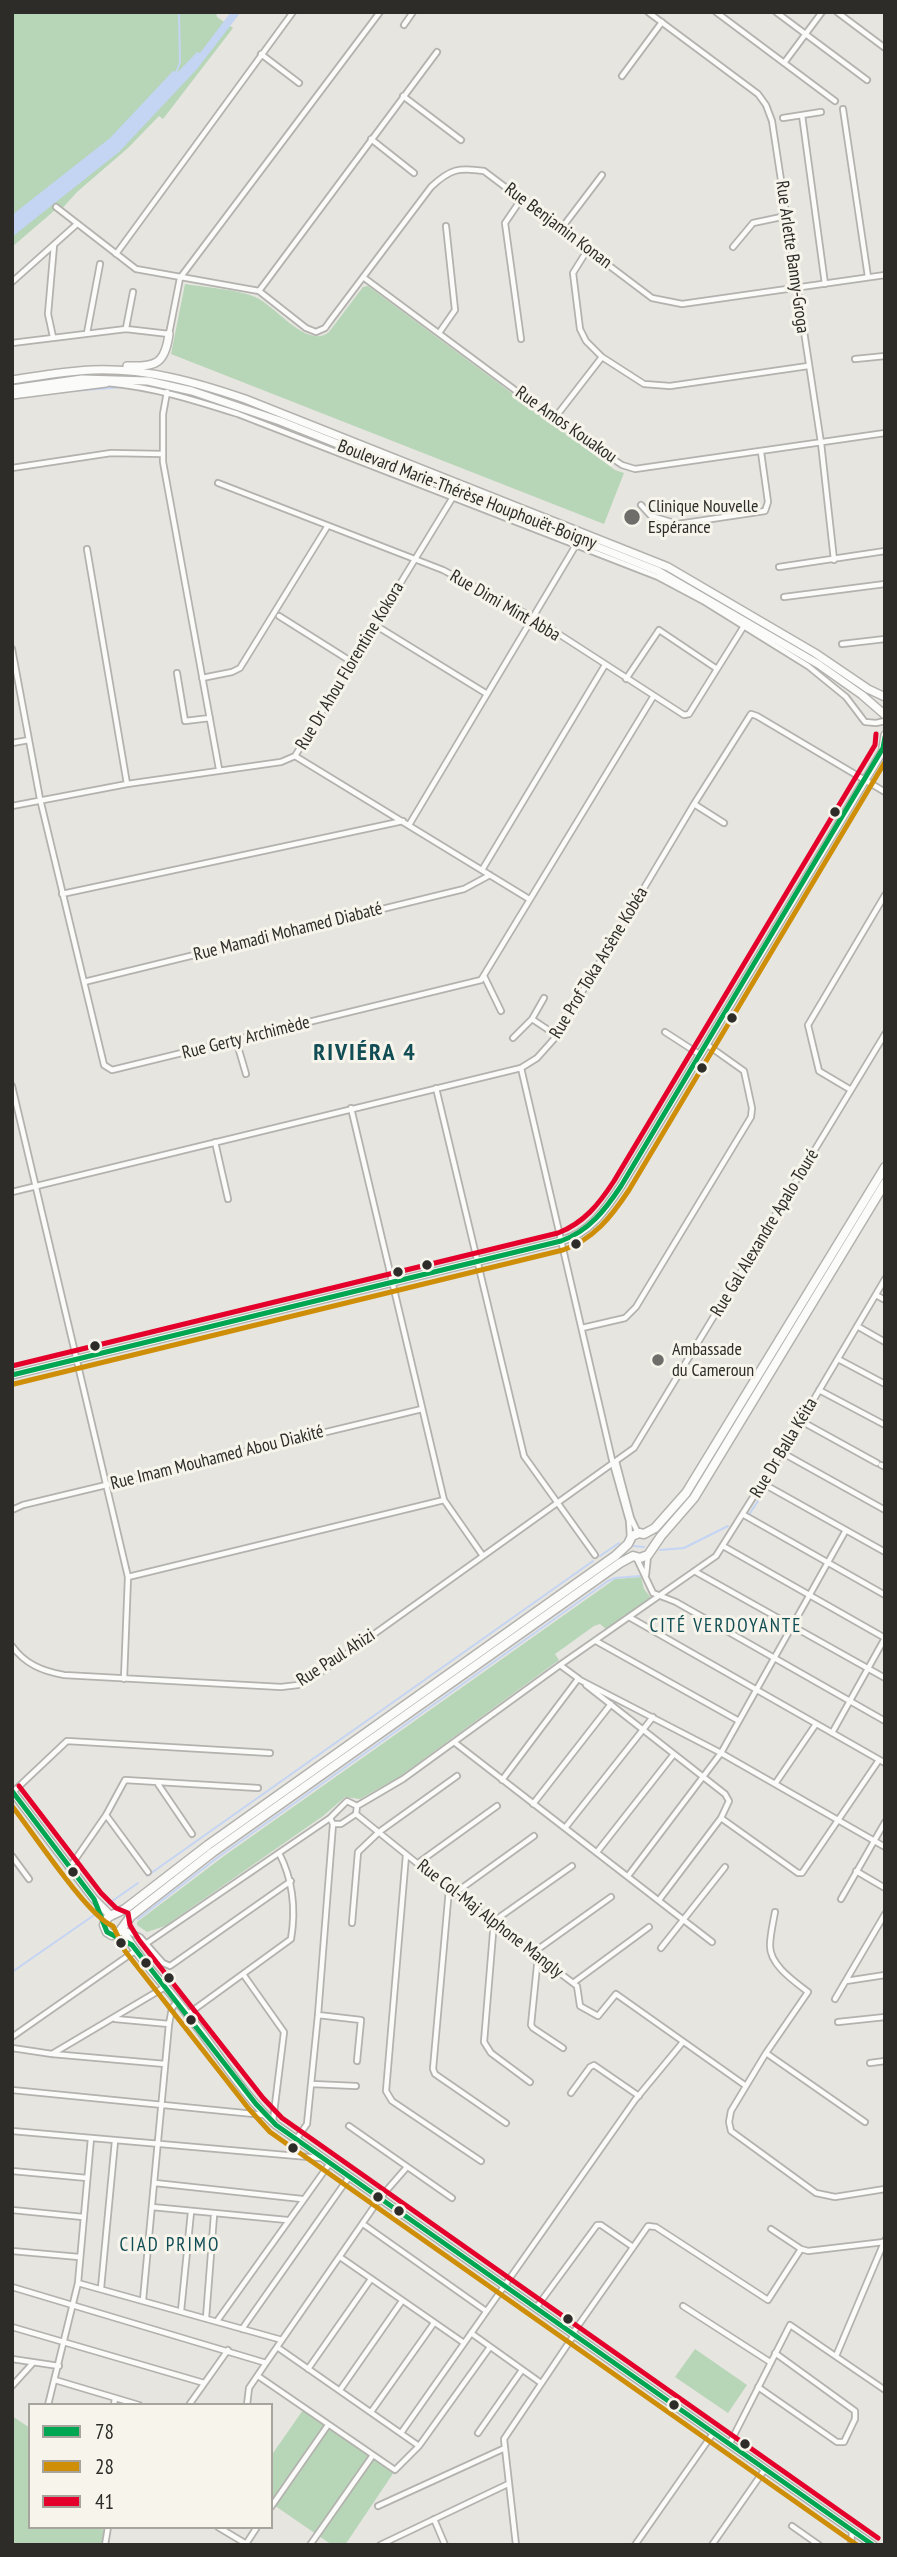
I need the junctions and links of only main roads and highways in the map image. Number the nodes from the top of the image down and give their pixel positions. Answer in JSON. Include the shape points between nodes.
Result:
{"nodes":[{"id":1,"x":169,"y":334,"type":"road end"},
{"id":2,"x":92,"y":370,"type":"junction"},
{"id":3,"x":12,"y":380,"type":"edge"},
{"id":4,"x":106,"y":383,"type":"road end"},
{"id":5,"x":12,"y":389,"type":"edge"},
{"id":6,"x":12,"y":395,"type":"edge"},
{"id":7,"x":885,"y":697,"type":"edge"},
{"id":8,"x":885,"y":715,"type":"edge"},
{"id":9,"x":885,"y":735,"type":"edge"},
{"id":10,"x":884,"y":747,"type":"edge"},
{"id":11,"x":885,"y":1167,"type":"edge"},
{"id":12,"x":885,"y":1183,"type":"edge"},
{"id":13,"x":12,"y":1375,"type":"edge"},
{"id":14,"x":642,"y":1534,"type":"junction"},
{"id":15,"x":629,"y":1541,"type":"junction"},
{"id":16,"x":652,"y":1546,"type":"junction"},
{"id":17,"x":635,"y":1557,"type":"junction"},
{"id":18,"x":13,"y":1791,"type":"edge"},
{"id":19,"x":110,"y":1918,"type":"junction"},
{"id":20,"x":120,"y":1929,"type":"junction"},
{"id":21,"x":873,"y":2545,"type":"edge"}],
"edges":[{"from":1,"to":2,"type":"main road","via":[[165,352],[154,364]]},
{"from":2,"to":3,"type":"main road","name":"Boulevard Marie-Thérèse Houphouët-Boigny"},
{"from":2,"to":7,"type":"main road","name":"Boulevard Marie-Thérèse Houphouët-Boigny","via":[[167,376],[218,390],[639,554],[694,580]]},
{"from":4,"to":6,"type":"main road"},
{"from":5,"to":8,"type":"main road","name":"Boulevard Marie-Thérèse Houphouët-Boigny","via":[[82,379],[148,381],[280,421],[658,571],[818,664]]},
{"from":9,"to":10,"type":"main road"},
{"from":10,"to":13,"type":"main road","via":[[608,1206],[587,1228],[561,1241],[478,1263]]},
{"from":11,"to":14,"type":"highway","via":[[687,1493],[660,1524]]},
{"from":12,"to":16,"type":"highway","via":[[694,1498]]},
{"from":14,"to":15,"type":"highway"},
{"from":14,"to":16,"type":"highway"},
{"from":15,"to":17,"type":"highway"},
{"from":15,"to":19,"type":"highway","via":[[615,1556]]},
{"from":16,"to":17,"type":"highway","via":[[648,1555]]},
{"from":17,"to":20,"type":"highway","via":[[620,1563],[213,1852]]},
{"from":18,"to":19,"type":"main road"},
{"from":19,"to":20,"type":"highway","via":[[121,1919]]},
{"from":19,"to":20,"type":"highway","via":[[107,1931]]},
{"from":20,"to":21,"type":"main road","via":[[272,2122]]}]}
